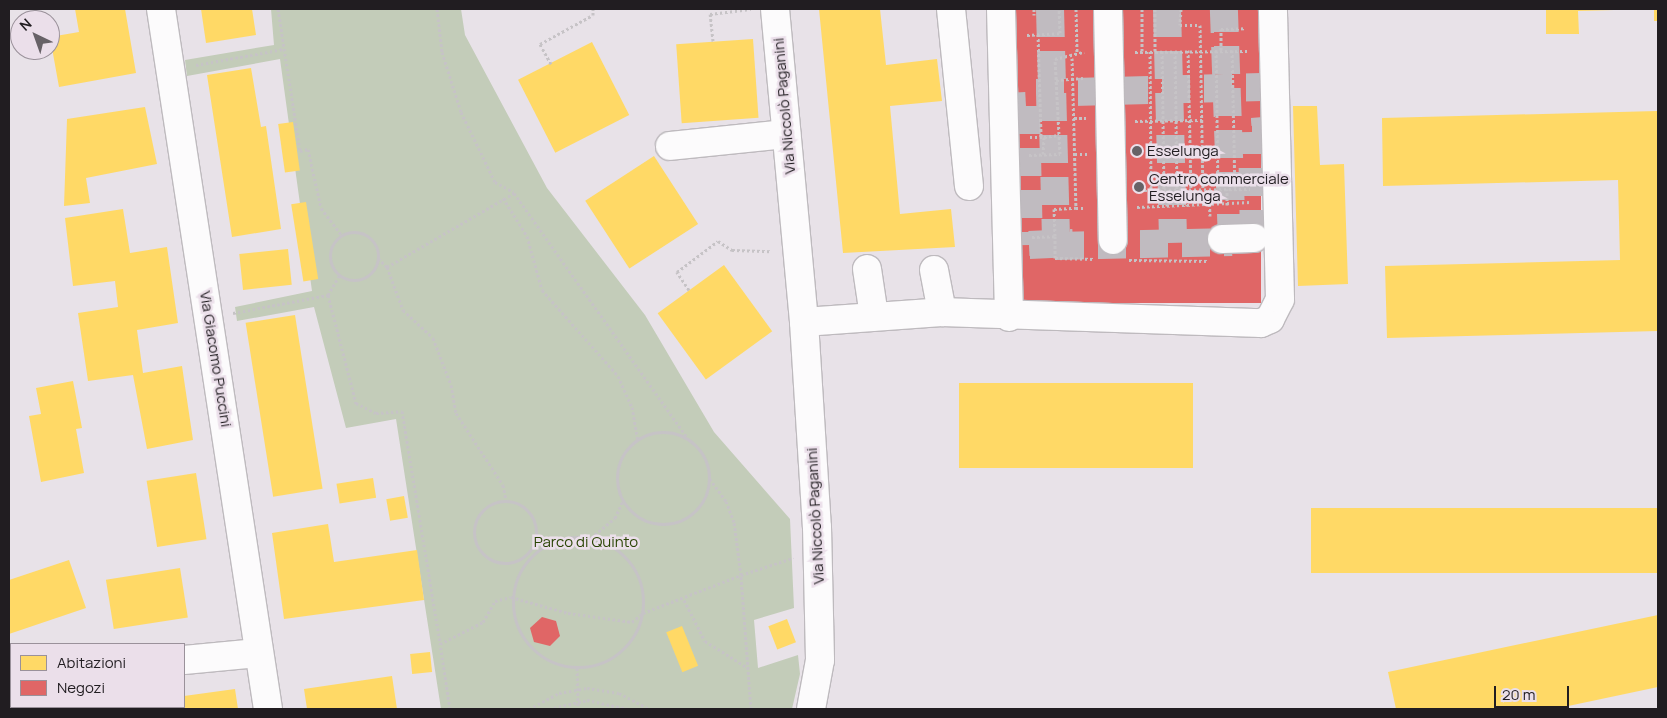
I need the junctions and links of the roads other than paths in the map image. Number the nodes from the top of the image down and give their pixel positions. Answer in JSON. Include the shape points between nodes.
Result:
{"nodes":[{"id":1,"x":161,"y":9,"type":"edge"},
{"id":2,"x":775,"y":9,"type":"edge"},
{"id":3,"x":951,"y":9,"type":"edge"},
{"id":4,"x":1000,"y":9,"type":"edge"},
{"id":5,"x":1108,"y":9,"type":"edge"},
{"id":6,"x":1273,"y":9,"type":"edge"},
{"id":7,"x":786,"y":134,"type":"junction"},
{"id":8,"x":670,"y":146,"type":"dead end"},
{"id":9,"x":969,"y":186,"type":"dead end"},
{"id":10,"x":1213,"y":233,"type":"road end"},
{"id":11,"x":1254,"y":238,"type":"dead end"},
{"id":12,"x":1113,"y":253,"type":"road end"},
{"id":13,"x":868,"y":270,"type":"dead end"},
{"id":14,"x":934,"y":270,"type":"dead end"},
{"id":15,"x":942,"y":312,"type":"junction"},
{"id":16,"x":874,"y":316,"type":"junction"},
{"id":17,"x":1009,"y":317,"type":"junction"},
{"id":18,"x":804,"y":322,"type":"junction"},
{"id":19,"x":258,"y":653,"type":"junction"},
{"id":20,"x":185,"y":660,"type":"edge"},
{"id":21,"x":820,"y":660,"type":"junction"},
{"id":22,"x":268,"y":709,"type":"edge"},
{"id":23,"x":811,"y":709,"type":"edge"},
{"id":24,"x":825,"y":709,"type":"edge"}],
"edges":[{"from":1,"to":19,"type":"street","name":"Via Giacomo Puccini"},
{"from":2,"to":7,"type":"street","name":"Via Niccolò Paganini"},
{"from":3,"to":9,"type":"street"},
{"from":4,"to":17,"type":"street","via":[[1017,96]]},
{"from":5,"to":12,"type":"street"},
{"from":6,"to":17,"type":"street","via":[[1268,87],[1280,300],[1270,319],[1260,323]]},
{"from":7,"to":8,"type":"street"},
{"from":7,"to":18,"type":"street","name":"Via Niccolò Paganini"},
{"from":10,"to":11,"type":"street"},
{"from":13,"to":16,"type":"street"},
{"from":14,"to":15,"type":"street"},
{"from":15,"to":16,"type":"street"},
{"from":15,"to":17,"type":"street"},
{"from":16,"to":18,"type":"street"},
{"from":18,"to":21,"type":"street","name":"Via Niccolò Paganini"},
{"from":19,"to":20,"type":"street"},
{"from":19,"to":22,"type":"street","name":"Via Giacomo Puccini"},
{"from":21,"to":23,"type":"street","name":"Via Niccolò Paganini"},
{"from":21,"to":24,"type":"street"}]}
